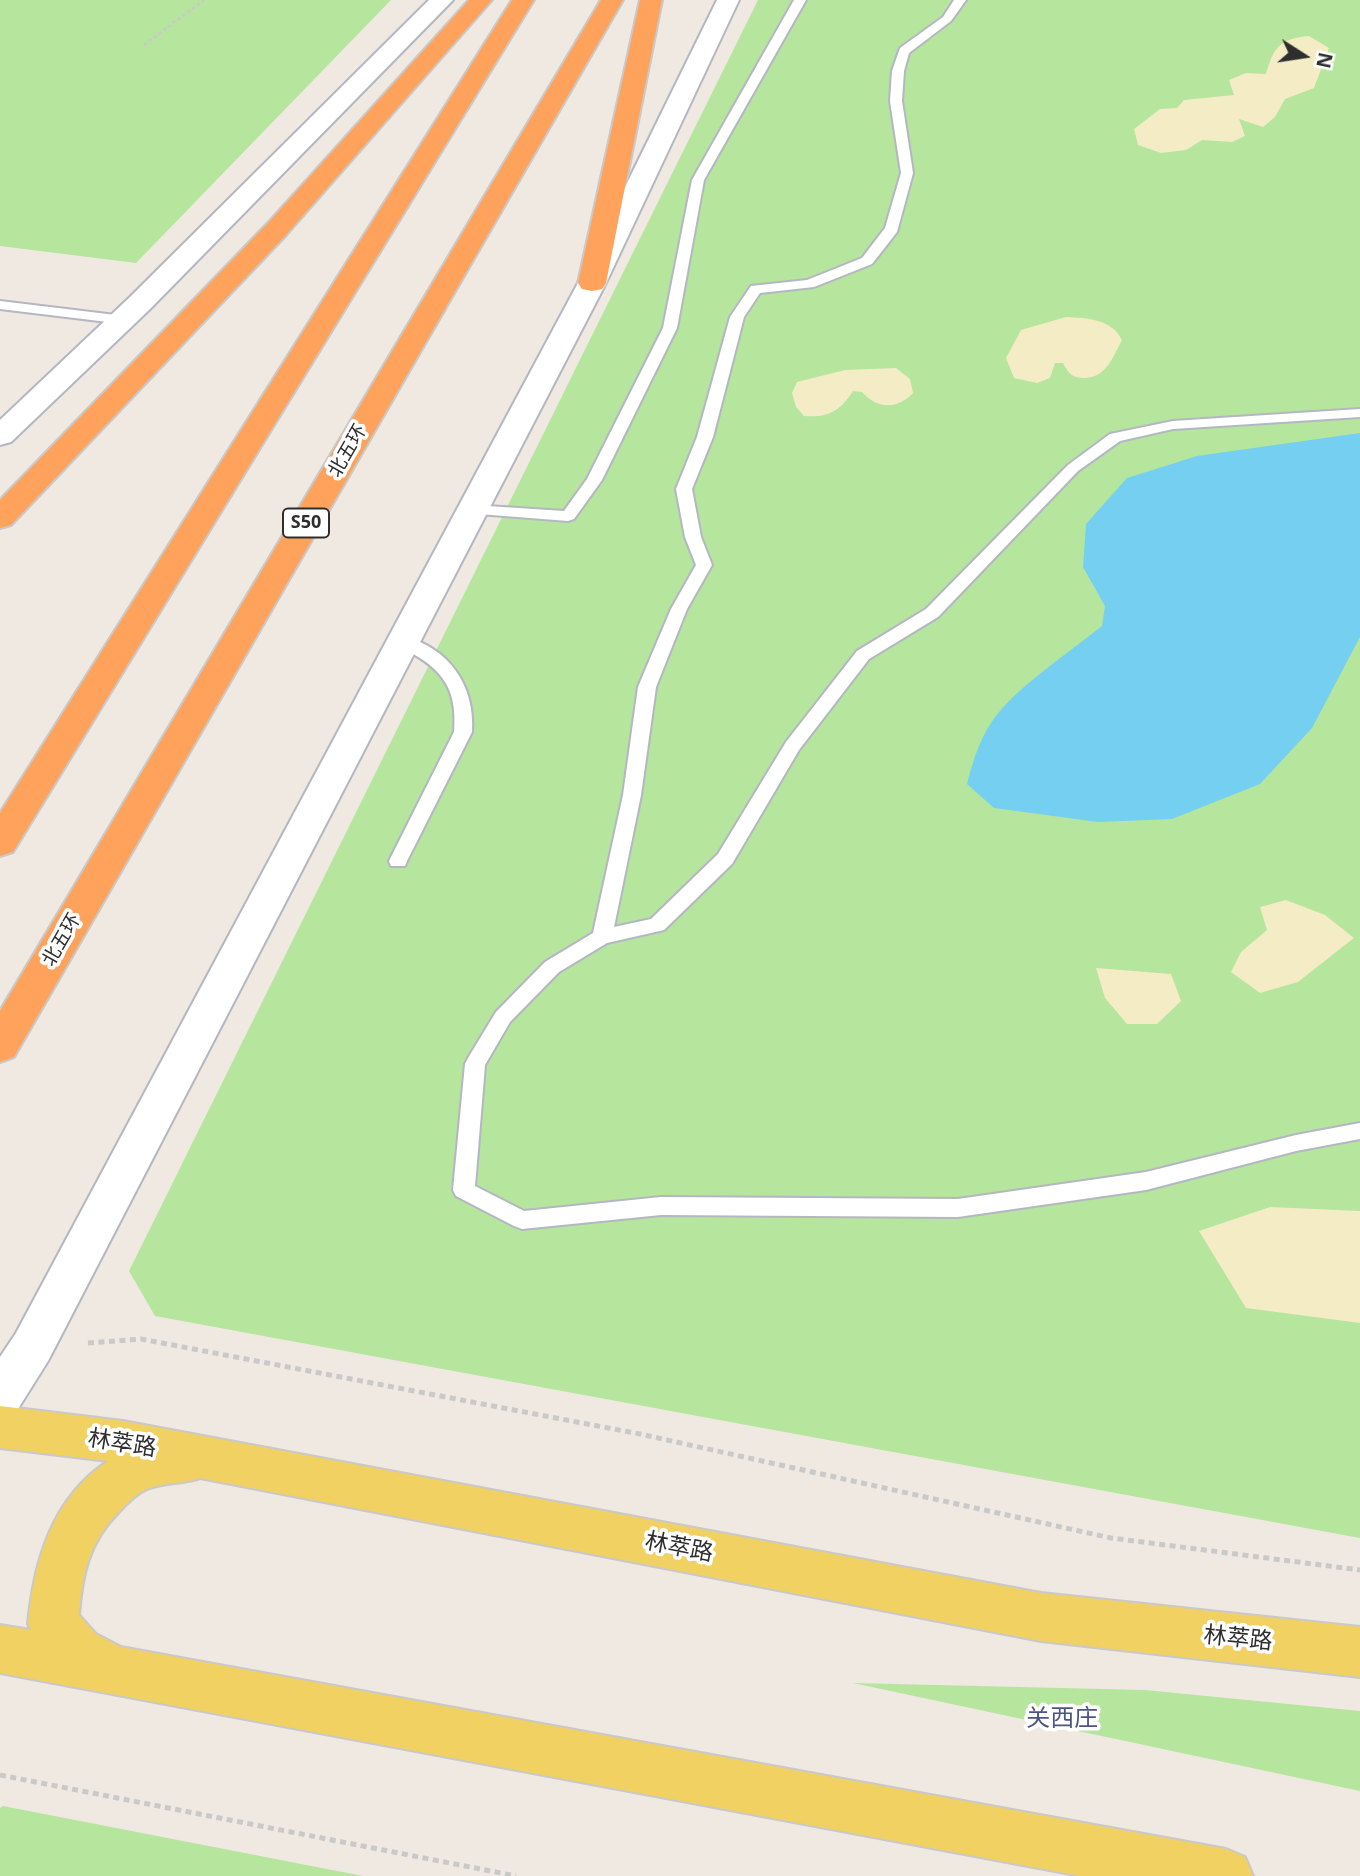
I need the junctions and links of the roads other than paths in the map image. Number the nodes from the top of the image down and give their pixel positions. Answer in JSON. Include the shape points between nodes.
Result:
{"nodes":[{"id":1,"x":442,"y":0,"type":"edge"},
{"id":2,"x":481,"y":0,"type":"edge"},
{"id":3,"x":523,"y":0,"type":"edge"},
{"id":4,"x":612,"y":0,"type":"edge"},
{"id":5,"x":651,"y":0,"type":"edge"},
{"id":6,"x":728,"y":0,"type":"edge"},
{"id":7,"x":800,"y":0,"type":"edge"},
{"id":8,"x":960,"y":0,"type":"edge"},
{"id":9,"x":592,"y":283,"type":"junction"},
{"id":10,"x":0,"y":305,"type":"edge"},
{"id":11,"x":124,"y":320,"type":"junction"},
{"id":12,"x":1360,"y":413,"type":"edge"},
{"id":13,"x":0,"y":436,"type":"edge"},
{"id":14,"x":471,"y":510,"type":"junction"},
{"id":15,"x":0,"y":518,"type":"edge"},
{"id":16,"x":403,"y":642,"type":"junction"},
{"id":17,"x":0,"y":843,"type":"edge"},
{"id":18,"x":398,"y":861,"type":"dead end"},
{"id":19,"x":603,"y":937,"type":"junction"},
{"id":20,"x":0,"y":1046,"type":"edge"},
{"id":21,"x":1360,"y":1131,"type":"edge"},
{"id":22,"x":0,"y":1397,"type":"edge"},
{"id":23,"x":0,"y":1427,"type":"edge"},
{"id":24,"x":208,"y":1459,"type":"junction"},
{"id":25,"x":0,"y":1649,"type":"edge"},
{"id":26,"x":1360,"y":1652,"type":"edge"},
{"id":27,"x":121,"y":1670,"type":"junction"},
{"id":28,"x":1226,"y":1876,"type":"edge"}],
"edges":[{"from":1,"to":11,"type":"street"},
{"from":2,"to":15,"type":"highway","via":[[277,229]]},
{"from":3,"to":17,"type":"highway"},
{"from":4,"to":20,"type":"highway","name":"北五环","number":"S50"},
{"from":5,"to":9,"type":"highway"},
{"from":6,"to":9,"type":"street"},
{"from":7,"to":14,"type":"lane","via":[[698,180],[670,328],[594,480],[568,516]]},
{"from":8,"to":19,"type":"lane","via":[[947,19],[904,51],[898,71],[898,131],[907,173],[892,229],[867,261],[809,284],[756,289],[737,317],[705,437],[684,489],[693,537],[704,565],[679,609],[647,687],[632,795]]},
{"from":9,"to":14,"type":"street"},
{"from":10,"to":11,"type":"lane"},
{"from":11,"to":13,"type":"street"},
{"from":12,"to":19,"type":"lane","via":[[1172,425],[1115,437],[1073,468],[932,613],[863,655],[792,746],[725,859],[677,906],[657,925]]},
{"from":14,"to":16,"type":"street"},
{"from":16,"to":18,"type":"lane","via":[[446,669],[463,699],[465,716],[463,732]]},
{"from":16,"to":22,"type":"street","via":[[32,1347]]},
{"from":19,"to":21,"type":"lane","via":[[552,967],[503,1017],[475,1064],[464,1189],[522,1220],[661,1206],[958,1208],[1146,1181]]},
{"from":23,"to":24,"type":"main road","name":"林萃路","via":[[123,1442]]},
{"from":24,"to":26,"type":"main road","name":"林萃路","via":[[1041,1617]]},
{"from":24,"to":27,"type":"main road","via":[[143,1468],[114,1481],[66,1547],[53,1624],[78,1651]]},
{"from":25,"to":27,"type":"main road"},
{"from":27,"to":28,"type":"main road"}]}
